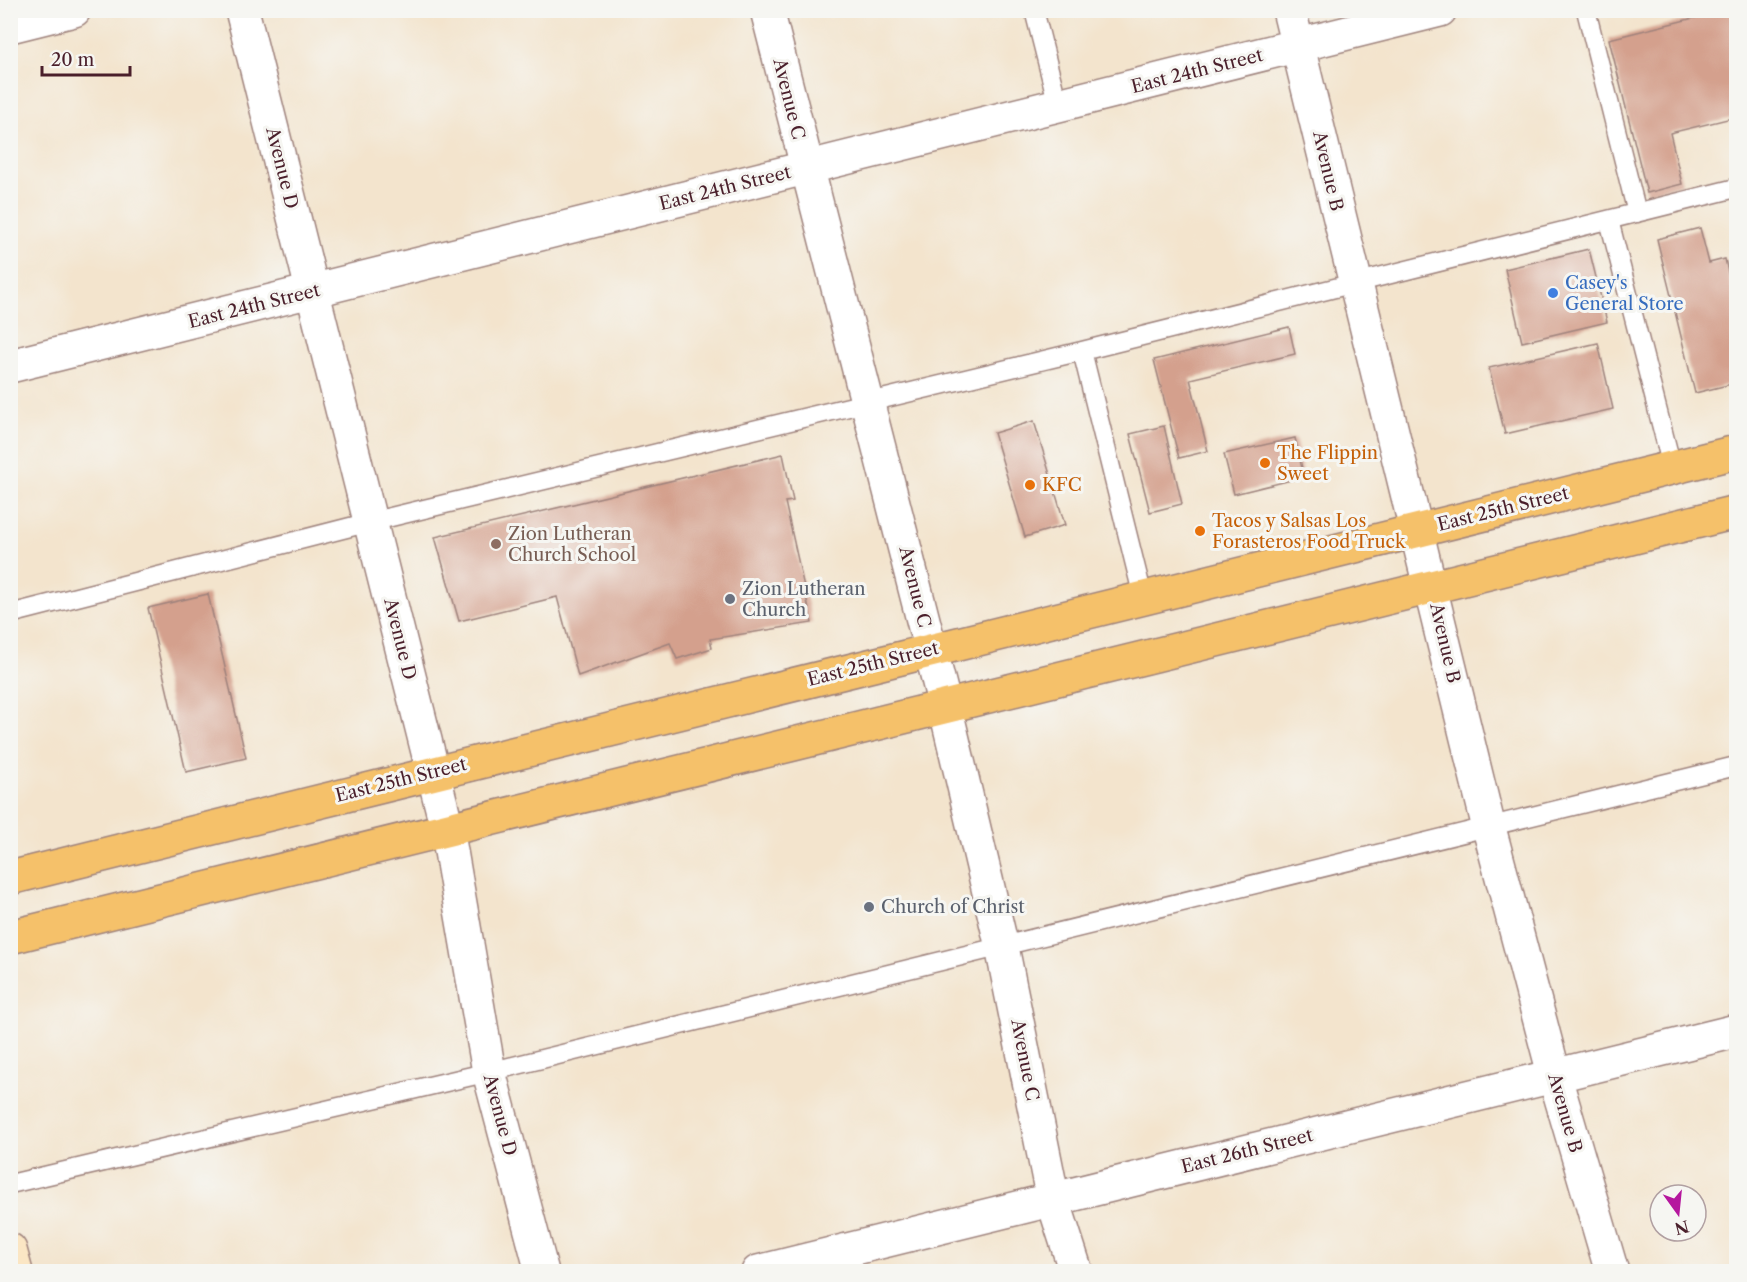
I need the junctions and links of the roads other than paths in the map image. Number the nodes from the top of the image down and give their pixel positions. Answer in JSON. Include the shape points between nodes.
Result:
{"nodes":[{"id":1,"x":75,"y":10,"type":"edge"},
{"id":2,"x":242,"y":10,"type":"edge"},
{"id":3,"x":767,"y":10,"type":"edge"},
{"id":4,"x":1034,"y":10,"type":"edge"},
{"id":5,"x":1289,"y":10,"type":"edge"},
{"id":6,"x":1440,"y":10,"type":"edge"},
{"id":7,"x":1586,"y":10,"type":"edge"},
{"id":8,"x":10,"y":26,"type":"edge"},
{"id":9,"x":1298,"y":46,"type":"junction"},
{"id":10,"x":1058,"y":105,"type":"junction"},
{"id":11,"x":807,"y":168,"type":"junction"},
{"id":12,"x":1737,"y":188,"type":"edge"},
{"id":13,"x":1637,"y":213,"type":"junction"},
{"id":14,"x":1609,"y":220,"type":"junction"},
{"id":15,"x":1355,"y":284,"type":"junction"},
{"id":16,"x":313,"y":291,"type":"junction"},
{"id":17,"x":1082,"y":351,"type":"junction"},
{"id":18,"x":10,"y":366,"type":"edge"},
{"id":19,"x":867,"y":401,"type":"junction"},
{"id":20,"x":1737,"y":452,"type":"edge"},
{"id":21,"x":1672,"y":467,"type":"junction"},
{"id":22,"x":1737,"y":512,"type":"edge"},
{"id":23,"x":370,"y":522,"type":"junction"},
{"id":24,"x":1417,"y":531,"type":"junction"},
{"id":25,"x":1432,"y":588,"type":"junction"},
{"id":26,"x":1143,"y":597,"type":"junction"},
{"id":27,"x":10,"y":614,"type":"edge"},
{"id":28,"x":931,"y":650,"type":"junction"},
{"id":29,"x":945,"y":706,"type":"junction"},
{"id":30,"x":1737,"y":765,"type":"edge"},
{"id":31,"x":433,"y":773,"type":"junction"},
{"id":32,"x":447,"y":828,"type":"junction"},
{"id":33,"x":1489,"y":828,"type":"junction"},
{"id":34,"x":10,"y":878,"type":"edge"},
{"id":35,"x":10,"y":937,"type":"edge"},
{"id":36,"x":1002,"y":947,"type":"junction"},
{"id":37,"x":1737,"y":1031,"type":"edge"},
{"id":38,"x":489,"y":1072,"type":"junction"},
{"id":39,"x":1554,"y":1074,"type":"junction"},
{"id":40,"x":10,"y":1184,"type":"edge"},
{"id":41,"x":1053,"y":1200,"type":"junction"},
{"id":42,"x":10,"y":1250,"type":"edge"},
{"id":43,"x":16,"y":1272,"type":"edge"},
{"id":44,"x":542,"y":1272,"type":"edge"},
{"id":45,"x":758,"y":1272,"type":"edge"},
{"id":46,"x":1076,"y":1272,"type":"edge"},
{"id":47,"x":1612,"y":1272,"type":"edge"}],
"edges":[{"from":1,"to":8,"type":"street"},
{"from":2,"to":16,"type":"street","name":"Avenue D"},
{"from":3,"to":11,"type":"street","name":"Avenue C"},
{"from":4,"to":10,"type":"lane"},
{"from":5,"to":9,"type":"street","name":"Avenue B"},
{"from":6,"to":9,"type":"street","name":"East 24th Street"},
{"from":7,"to":13,"type":"lane"},
{"from":9,"to":10,"type":"street","name":"East 24th Street"},
{"from":9,"to":15,"type":"street","name":"Avenue B"},
{"from":10,"to":11,"type":"street","name":"East 24th Street"},
{"from":11,"to":16,"type":"street","name":"East 24th Street"},
{"from":11,"to":19,"type":"street","name":"Avenue C"},
{"from":12,"to":13,"type":"lane"},
{"from":13,"to":14,"type":"lane"},
{"from":14,"to":15,"type":"lane"},
{"from":14,"to":21,"type":"lane"},
{"from":15,"to":17,"type":"lane"},
{"from":15,"to":24,"type":"street","name":"Avenue B"},
{"from":16,"to":18,"type":"street","name":"East 24th Street"},
{"from":16,"to":23,"type":"street","name":"Avenue D"},
{"from":17,"to":19,"type":"lane"},
{"from":17,"to":26,"type":"lane"},
{"from":19,"to":23,"type":"lane"},
{"from":19,"to":28,"type":"street","name":"Avenue C"},
{"from":20,"to":21,"type":"main road","name":"East 25th Street"},
{"from":21,"to":24,"type":"main road","name":"East 25th Street"},
{"from":22,"to":25,"type":"main road"},
{"from":23,"to":27,"type":"lane"},
{"from":23,"to":31,"type":"street","name":"Avenue D"},
{"from":24,"to":25,"type":"street","name":"Avenue B"},
{"from":24,"to":26,"type":"main road","name":"East 25th Street"},
{"from":25,"to":29,"type":"main road"},
{"from":25,"to":33,"type":"street","name":"Avenue B"},
{"from":26,"to":28,"type":"main road","name":"East 25th Street"},
{"from":28,"to":29,"type":"street","name":"Avenue C"},
{"from":28,"to":31,"type":"main road","name":"East 25th Street"},
{"from":29,"to":32,"type":"main road"},
{"from":29,"to":36,"type":"street","name":"Avenue C"},
{"from":30,"to":33,"type":"lane"},
{"from":31,"to":32,"type":"street","name":"Avenue D"},
{"from":31,"to":34,"type":"main road","name":"East 25th Street"},
{"from":32,"to":35,"type":"main road"},
{"from":32,"to":38,"type":"street","name":"Avenue D"},
{"from":33,"to":36,"type":"lane"},
{"from":33,"to":39,"type":"street","name":"Avenue B"},
{"from":36,"to":38,"type":"lane"},
{"from":36,"to":41,"type":"street","name":"Avenue C"},
{"from":37,"to":39,"type":"street","name":"East 26th Street"},
{"from":38,"to":40,"type":"lane"},
{"from":38,"to":44,"type":"street","name":"Avenue D"},
{"from":39,"to":41,"type":"street","name":"East 26th Street"},
{"from":39,"to":47,"type":"street","name":"Avenue B"},
{"from":41,"to":45,"type":"street","name":"East 26th Street"},
{"from":41,"to":46,"type":"street","name":"Avenue C"},
{"from":42,"to":43,"type":"street"}]}
